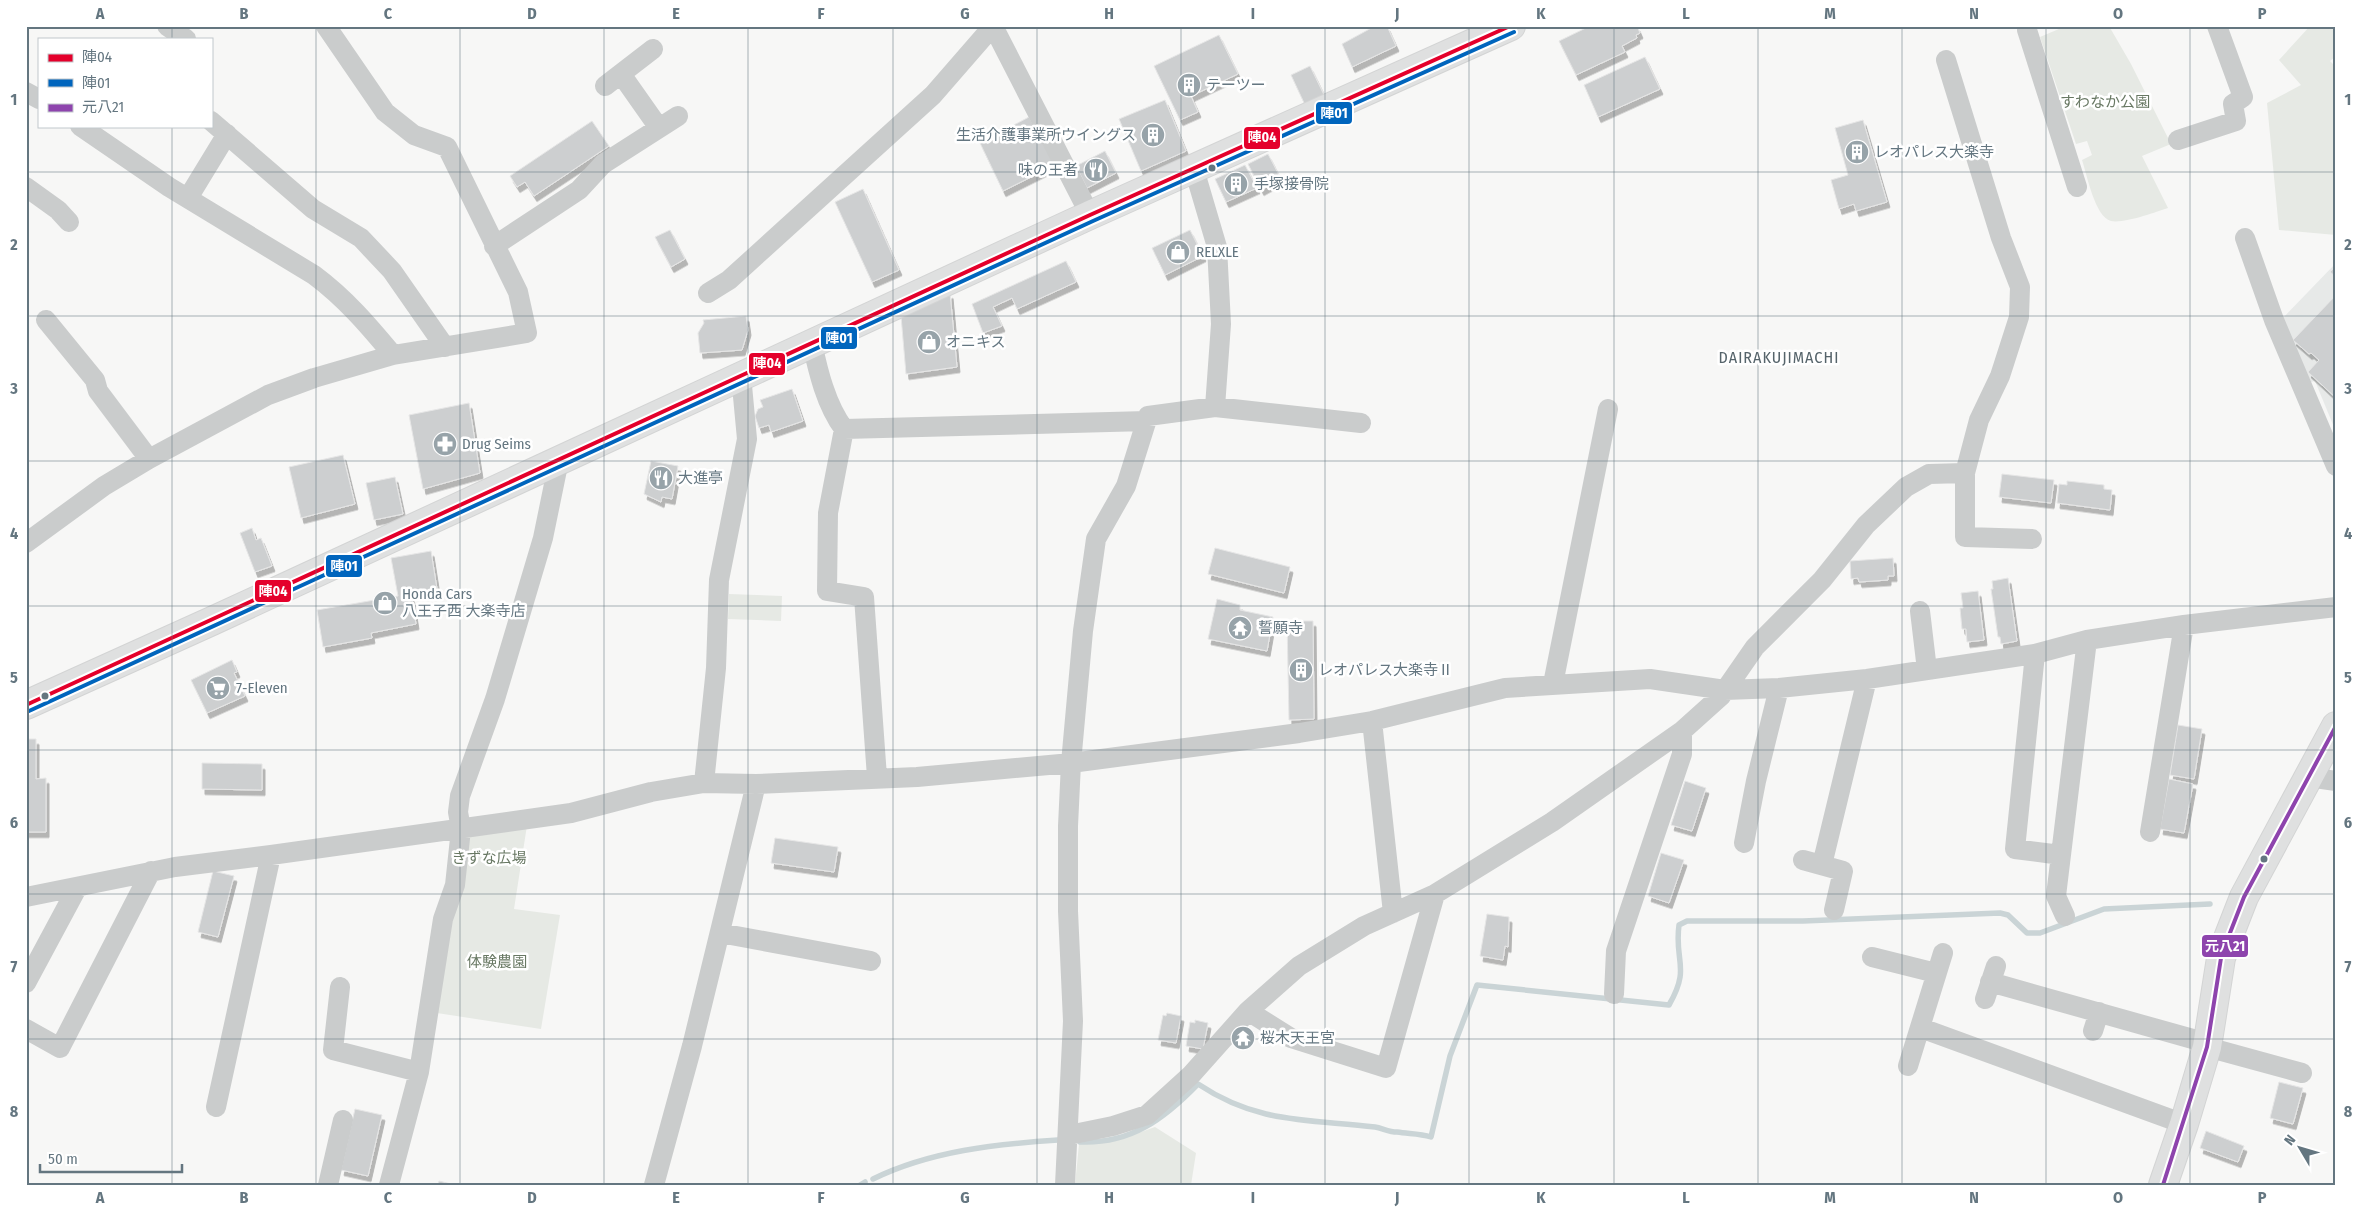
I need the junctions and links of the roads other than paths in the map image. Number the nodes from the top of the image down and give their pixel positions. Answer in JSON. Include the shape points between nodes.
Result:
{"nodes":[{"id":1,"x":167,"y":26,"type":"edge"},
{"id":2,"x":326,"y":26,"type":"edge"},
{"id":3,"x":993,"y":26,"type":"edge"},
{"id":4,"x":1511,"y":26,"type":"edge"},
{"id":5,"x":2217,"y":26,"type":"edge"},
{"id":6,"x":2026,"y":30,"type":"dead end"},
{"id":7,"x":185,"y":38,"type":"edge"},
{"id":8,"x":652,"y":50,"type":"dead end"},
{"id":9,"x":1946,"y":60,"type":"dead end"},
{"id":10,"x":26,"y":92,"type":"edge"},
{"id":11,"x":38,"y":98,"type":"edge"},
{"id":12,"x":678,"y":116,"type":"dead end"},
{"id":13,"x":212,"y":122,"type":"edge"},
{"id":14,"x":83,"y":128,"type":"edge"},
{"id":15,"x":659,"y":128,"type":"junction"},
{"id":16,"x":227,"y":134,"type":"junction"},
{"id":17,"x":2178,"y":140,"type":"dead end"},
{"id":18,"x":1194,"y":169,"type":"junction"},
{"id":19,"x":26,"y":187,"type":"edge"},
{"id":20,"x":2077,"y":188,"type":"dead end"},
{"id":21,"x":188,"y":198,"type":"junction"},
{"id":22,"x":1090,"y":215,"type":"junction"},
{"id":23,"x":69,"y":222,"type":"dead end"},
{"id":24,"x":2245,"y":238,"type":"dead end"},
{"id":25,"x":494,"y":246,"type":"junction"},
{"id":26,"x":708,"y":293,"type":"dead end"},
{"id":27,"x":46,"y":320,"type":"dead end"},
{"id":28,"x":812,"y":343,"type":"junction"},
{"id":29,"x":445,"y":347,"type":"junction"},
{"id":30,"x":393,"y":355,"type":"junction"},
{"id":31,"x":741,"y":375,"type":"junction"},
{"id":32,"x":1215,"y":407,"type":"junction"},
{"id":33,"x":1608,"y":409,"type":"dead end"},
{"id":34,"x":1147,"y":421,"type":"junction"},
{"id":35,"x":1360,"y":423,"type":"dead end"},
{"id":36,"x":844,"y":429,"type":"junction"},
{"id":37,"x":149,"y":459,"type":"junction"},
{"id":38,"x":558,"y":460,"type":"junction"},
{"id":39,"x":2336,"y":466,"type":"edge"},
{"id":40,"x":1965,"y":473,"type":"junction"},
{"id":41,"x":2032,"y":540,"type":"dead end"},
{"id":42,"x":26,"y":543,"type":"edge"},
{"id":43,"x":2336,"y":607,"type":"edge"},
{"id":44,"x":1920,"y":611,"type":"dead end"},
{"id":45,"x":2184,"y":625,"type":"junction"},
{"id":46,"x":2088,"y":640,"type":"junction"},
{"id":47,"x":2035,"y":654,"type":"junction"},
{"id":48,"x":1927,"y":670,"type":"junction"},
{"id":49,"x":1867,"y":680,"type":"junction"},
{"id":50,"x":1553,"y":684,"type":"junction"},
{"id":51,"x":1779,"y":688,"type":"junction"},
{"id":52,"x":1725,"y":690,"type":"junction"},
{"id":53,"x":26,"y":705,"type":"edge"},
{"id":54,"x":1372,"y":721,"type":"junction"},
{"id":55,"x":2336,"y":726,"type":"edge"},
{"id":56,"x":1682,"y":731,"type":"junction"},
{"id":57,"x":1071,"y":763,"type":"junction"},
{"id":58,"x":877,"y":777,"type":"junction"},
{"id":59,"x":2308,"y":777,"type":"junction"},
{"id":60,"x":2336,"y":781,"type":"edge"},
{"id":61,"x":704,"y":783,"type":"junction"},
{"id":62,"x":756,"y":784,"type":"junction"},
{"id":63,"x":461,"y":829,"type":"junction"},
{"id":64,"x":2150,"y":832,"type":"dead end"},
{"id":65,"x":1744,"y":843,"type":"dead end"},
{"id":66,"x":2061,"y":855,"type":"junction"},
{"id":67,"x":271,"y":856,"type":"junction"},
{"id":68,"x":151,"y":871,"type":"junction"},
{"id":69,"x":77,"y":888,"type":"junction"},
{"id":70,"x":1434,"y":894,"type":"junction"},
{"id":71,"x":26,"y":897,"type":"edge"},
{"id":72,"x":1834,"y":910,"type":"dead end"},
{"id":73,"x":1393,"y":913,"type":"junction"},
{"id":74,"x":2065,"y":916,"type":"dead end"},
{"id":75,"x":720,"y":933,"type":"junction"},
{"id":76,"x":1943,"y":953,"type":"dead end"},
{"id":77,"x":1872,"y":957,"type":"dead end"},
{"id":78,"x":871,"y":961,"type":"dead end"},
{"id":79,"x":1936,"y":973,"type":"junction"},
{"id":80,"x":1990,"y":982,"type":"dead end"},
{"id":81,"x":26,"y":983,"type":"edge"},
{"id":82,"x":340,"y":987,"type":"dead end"},
{"id":83,"x":1614,"y":994,"type":"dead end"},
{"id":84,"x":1248,"y":1011,"type":"junction"},
{"id":85,"x":1921,"y":1028,"type":"junction"},
{"id":86,"x":26,"y":1029,"type":"edge"},
{"id":87,"x":2207,"y":1045,"type":"junction"},
{"id":88,"x":1908,"y":1066,"type":"dead end"},
{"id":89,"x":419,"y":1072,"type":"junction"},
{"id":90,"x":2302,"y":1073,"type":"dead end"},
{"id":91,"x":216,"y":1106,"type":"dead end"},
{"id":92,"x":343,"y":1120,"type":"dead end"},
{"id":93,"x":2184,"y":1124,"type":"junction"},
{"id":94,"x":1069,"y":1135,"type":"junction"},
{"id":95,"x":328,"y":1185,"type":"edge"},
{"id":96,"x":389,"y":1185,"type":"edge"},
{"id":97,"x":654,"y":1185,"type":"edge"},
{"id":98,"x":1065,"y":1185,"type":"edge"},
{"id":99,"x":2163,"y":1185,"type":"edge"}],
"edges":[{"from":1,"to":7,"type":"street"},
{"from":2,"to":25,"type":"street","via":[[385,112],[414,136],[447,147]]},
{"from":3,"to":22,"type":"street"},
{"from":3,"to":26,"type":"street","via":[[933,95],[737,274]]},
{"from":4,"to":18,"type":"main road"},
{"from":5,"to":17,"type":"street","via":[[2243,97],[2233,104],[2236,121]]},
{"from":6,"to":20,"type":"street"},
{"from":8,"to":15,"type":"street","via":[[613,80]]},
{"from":9,"to":40,"type":"street","via":[[2001,238],[2020,287],[2019,317],[2000,376],[1979,420]]},
{"from":10,"to":11,"type":"street"},
{"from":12,"to":15,"type":"street"},
{"from":13,"to":16,"type":"street"},
{"from":14,"to":21,"type":"street"},
{"from":15,"to":25,"type":"street","via":[[603,164],[579,190]]},
{"from":16,"to":21,"type":"street"},
{"from":16,"to":29,"type":"street","via":[[313,209],[361,238],[392,271]]},
{"from":18,"to":22,"type":"main road"},
{"from":18,"to":32,"type":"street","via":[[1217,247],[1221,324]]},
{"from":19,"to":23,"type":"street"},
{"from":21,"to":30,"type":"street","via":[[334,290],[355,309]]},
{"from":22,"to":28,"type":"main road"},
{"from":24,"to":39,"type":"street","via":[[2274,320]]},
{"from":25,"to":29,"type":"street","via":[[518,292],[527,333]]},
{"from":27,"to":37,"type":"street","via":[[95,380],[98,391]]},
{"from":28,"to":31,"type":"main road"},
{"from":28,"to":36,"type":"street","via":[[825,390]]},
{"from":29,"to":30,"type":"street"},
{"from":30,"to":37,"type":"street","via":[[268,395]]},
{"from":31,"to":38,"type":"main road"},
{"from":31,"to":61,"type":"street","via":[[746,439],[719,580],[716,668]]},
{"from":32,"to":34,"type":"street","via":[[1148,416]]},
{"from":32,"to":35,"type":"street"},
{"from":33,"to":50,"type":"street"},
{"from":34,"to":36,"type":"street"},
{"from":34,"to":57,"type":"street","via":[[1126,486],[1096,539],[1082,638]]},
{"from":36,"to":58,"type":"street","via":[[828,513],[827,591],[864,597]]},
{"from":37,"to":42,"type":"street","via":[[104,486]]},
{"from":38,"to":53,"type":"main road"},
{"from":38,"to":63,"type":"street","via":[[544,538],[495,700],[460,796]]},
{"from":40,"to":41,"type":"street","via":[[1965,537]]},
{"from":40,"to":52,"type":"street","via":[[1929,474],[1906,487],[1866,525],[1822,580],[1755,647]]},
{"from":43,"to":45,"type":"street"},
{"from":44,"to":48,"type":"street"},
{"from":45,"to":46,"type":"street"},
{"from":45,"to":64,"type":"street"},
{"from":46,"to":47,"type":"street"},
{"from":46,"to":66,"type":"street"},
{"from":47,"to":48,"type":"street"},
{"from":47,"to":66,"type":"street","via":[[2015,849]]},
{"from":48,"to":49,"type":"street"},
{"from":49,"to":51,"type":"street"},
{"from":49,"to":72,"type":"street","via":[[1812,863],[1843,871]]},
{"from":50,"to":52,"type":"street","via":[[1650,679]]},
{"from":50,"to":54,"type":"street","via":[[1505,688]]},
{"from":51,"to":52,"type":"street"},
{"from":51,"to":65,"type":"street"},
{"from":52,"to":56,"type":"street"},
{"from":54,"to":57,"type":"street"},
{"from":54,"to":73,"type":"street"},
{"from":55,"to":59,"type":"main road"},
{"from":56,"to":70,"type":"street","via":[[1552,822]]},
{"from":56,"to":83,"type":"street","via":[[1682,754],[1616,951]]},
{"from":57,"to":58,"type":"street","via":[[917,777]]},
{"from":57,"to":94,"type":"street","via":[[1068,911],[1073,1021]]},
{"from":58,"to":62,"type":"street"},
{"from":59,"to":60,"type":"street"},
{"from":59,"to":87,"type":"main road","via":[[2244,897],[2228,938],[2221,958]]},
{"from":61,"to":62,"type":"street"},
{"from":61,"to":63,"type":"street","via":[[651,792],[571,813]]},
{"from":62,"to":75,"type":"street"},
{"from":63,"to":67,"type":"street"},
{"from":63,"to":89,"type":"street","via":[[454,885],[443,919]]},
{"from":66,"to":74,"type":"street","via":[[2056,896]]},
{"from":67,"to":68,"type":"street"},
{"from":67,"to":91,"type":"street"},
{"from":68,"to":69,"type":"street"},
{"from":68,"to":86,"type":"street","via":[[60,1048]]},
{"from":69,"to":71,"type":"street"},
{"from":69,"to":81,"type":"street"},
{"from":70,"to":73,"type":"street"},
{"from":70,"to":84,"type":"street","via":[[1386,1068],[1291,1038]]},
{"from":73,"to":84,"type":"street","via":[[1364,926],[1299,966]]},
{"from":75,"to":78,"type":"street"},
{"from":75,"to":97,"type":"street"},
{"from":76,"to":79,"type":"street"},
{"from":77,"to":79,"type":"street"},
{"from":79,"to":85,"type":"street"},
{"from":80,"to":87,"type":"street","via":[[2096,1022]]},
{"from":82,"to":89,"type":"street","via":[[333,1050]]},
{"from":84,"to":94,"type":"street","via":[[1191,1075],[1147,1115]]},
{"from":85,"to":88,"type":"street"},
{"from":85,"to":93,"type":"street"},
{"from":87,"to":90,"type":"street"},
{"from":87,"to":93,"type":"main road"},
{"from":89,"to":96,"type":"street"},
{"from":92,"to":95,"type":"street"},
{"from":93,"to":99,"type":"main road"},
{"from":94,"to":98,"type":"street"}]}
